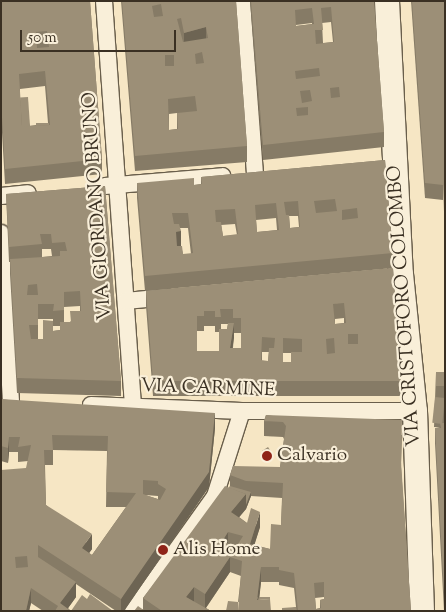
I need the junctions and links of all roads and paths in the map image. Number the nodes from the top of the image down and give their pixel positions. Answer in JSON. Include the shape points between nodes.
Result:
{"nodes":[{"id":1,"x":104,"y":1,"type":"edge"},
{"id":2,"x":242,"y":1,"type":"edge"},
{"id":3,"x":387,"y":1,"type":"edge"},
{"id":4,"x":275,"y":172,"type":"edge"},
{"id":5,"x":255,"y":174,"type":"junction"},
{"id":6,"x":116,"y":184,"type":"junction"},
{"id":7,"x":87,"y":187,"type":"edge"},
{"id":8,"x":48,"y":191,"type":"edge"},
{"id":9,"x":1,"y":196,"type":"edge"},
{"id":10,"x":1,"y":233,"type":"edge"},
{"id":11,"x":23,"y":266,"type":"edge"},
{"id":12,"x":3,"y":268,"type":"junction"},
{"id":13,"x":180,"y":296,"type":"edge"},
{"id":14,"x":126,"y":301,"type":"junction"},
{"id":15,"x":3,"y":302,"type":"edge"},
{"id":16,"x":6,"y":403,"type":"edge"},
{"id":17,"x":30,"y":404,"type":"edge"},
{"id":18,"x":77,"y":405,"type":"edge"},
{"id":19,"x":133,"y":407,"type":"junction"},
{"id":20,"x":242,"y":411,"type":"junction"},
{"id":21,"x":426,"y":411,"type":"junction"},
{"id":22,"x":134,"y":611,"type":"edge"},
{"id":23,"x":422,"y":611,"type":"edge"}],
"edges":[{"from":1,"to":6,"type":"street","name":"VIA GIORDANO BRUNO"},
{"from":2,"to":5,"type":"street"},
{"from":3,"to":21,"type":"street","name":"VIA CRISTOFORO COLOMBO","via":[[384,162],[392,275]]},
{"from":4,"to":5,"type":"street"},
{"from":5,"to":6,"type":"street"},
{"from":6,"to":7,"type":"street"},
{"from":6,"to":14,"type":"street","name":"VIA GIORDANO BRUNO"},
{"from":8,"to":9,"type":"street"},
{"from":10,"to":12,"type":"street"},
{"from":11,"to":12,"type":"street"},
{"from":12,"to":15,"type":"street"},
{"from":13,"to":14,"type":"street"},
{"from":14,"to":19,"type":"street","name":"VIA GIORDANO BRUNO"},
{"from":15,"to":16,"type":"street"},
{"from":16,"to":17,"type":"street"},
{"from":18,"to":19,"type":"street","name":"VIA CARMINE"},
{"from":19,"to":20,"type":"street","name":"VIA CARMINE"},
{"from":20,"to":21,"type":"street","name":"VIA CARMINE"},
{"from":20,"to":22,"type":"street","via":[[215,496]]},
{"from":21,"to":23,"type":"street","name":"VIA CRISTOFORO COLOMBO"}]}
